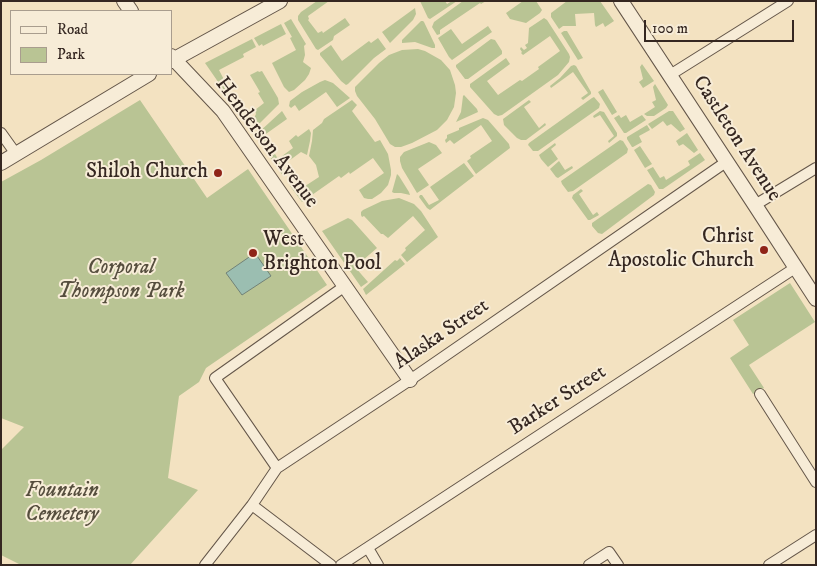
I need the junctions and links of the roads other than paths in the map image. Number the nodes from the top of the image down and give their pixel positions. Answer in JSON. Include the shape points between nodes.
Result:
{"nodes":[{"id":1,"x":280,"y":1,"type":"edge"},
{"id":2,"x":621,"y":1,"type":"edge"},
{"id":3,"x":788,"y":1,"type":"edge"},
{"id":4,"x":172,"y":59,"type":"edge"},
{"id":5,"x":147,"y":75,"type":"edge"},
{"id":6,"x":670,"y":75,"type":"junction"},
{"id":7,"x":1,"y":133,"type":"edge"},
{"id":8,"x":16,"y":154,"type":"junction"},
{"id":9,"x":726,"y":162,"type":"junction"},
{"id":10,"x":1,"y":163,"type":"edge"},
{"id":11,"x":816,"y":168,"type":"edge"},
{"id":12,"x":755,"y":204,"type":"junction"},
{"id":13,"x":795,"y":268,"type":"junction"},
{"id":14,"x":345,"y":286,"type":"junction"},
{"id":15,"x":816,"y":299,"type":"edge"},
{"id":16,"x":410,"y":380,"type":"junction"},
{"id":17,"x":760,"y":394,"type":"dead end"},
{"id":18,"x":277,"y":468,"type":"junction"},
{"id":19,"x":816,"y":482,"type":"edge"},
{"id":20,"x":252,"y":505,"type":"junction"},
{"id":21,"x":816,"y":535,"type":"edge"},
{"id":22,"x":368,"y":548,"type":"junction"},
{"id":23,"x":205,"y":565,"type":"edge"},
{"id":24,"x":331,"y":565,"type":"edge"},
{"id":25,"x":342,"y":565,"type":"edge"},
{"id":26,"x":378,"y":565,"type":"edge"},
{"id":27,"x":588,"y":565,"type":"edge"},
{"id":28,"x":618,"y":565,"type":"edge"},
{"id":29,"x":769,"y":565,"type":"edge"}],
"edges":[{"from":1,"to":4,"type":"street"},
{"from":2,"to":6,"type":"street","name":"Castleton Avenue"},
{"from":3,"to":6,"type":"street"},
{"from":4,"to":14,"type":"street","name":"Henderson Avenue","via":[[222,111]]},
{"from":5,"to":8,"type":"street"},
{"from":6,"to":9,"type":"street","name":"Castleton Avenue"},
{"from":7,"to":8,"type":"street"},
{"from":8,"to":10,"type":"street"},
{"from":9,"to":12,"type":"street","name":"Castleton Avenue"},
{"from":9,"to":16,"type":"street","name":"Alaska Street"},
{"from":11,"to":12,"type":"street"},
{"from":12,"to":13,"type":"street","name":"Castleton Avenue"},
{"from":13,"to":15,"type":"street","name":"Castleton Avenue"},
{"from":13,"to":22,"type":"street","name":"Barker Street"},
{"from":14,"to":16,"type":"street","name":"Henderson Avenue"},
{"from":14,"to":18,"type":"street","via":[[215,378]]},
{"from":16,"to":18,"type":"street","name":"Alaska Street"},
{"from":17,"to":19,"type":"street"},
{"from":18,"to":20,"type":"street","name":"Alaska Street"},
{"from":20,"to":23,"type":"street","name":"Alaska Street"},
{"from":20,"to":24,"type":"street"},
{"from":21,"to":29,"type":"street"},
{"from":22,"to":25,"type":"street","name":"Barker Street"},
{"from":22,"to":26,"type":"street"},
{"from":27,"to":28,"type":"street","via":[[610,552]]}]}
